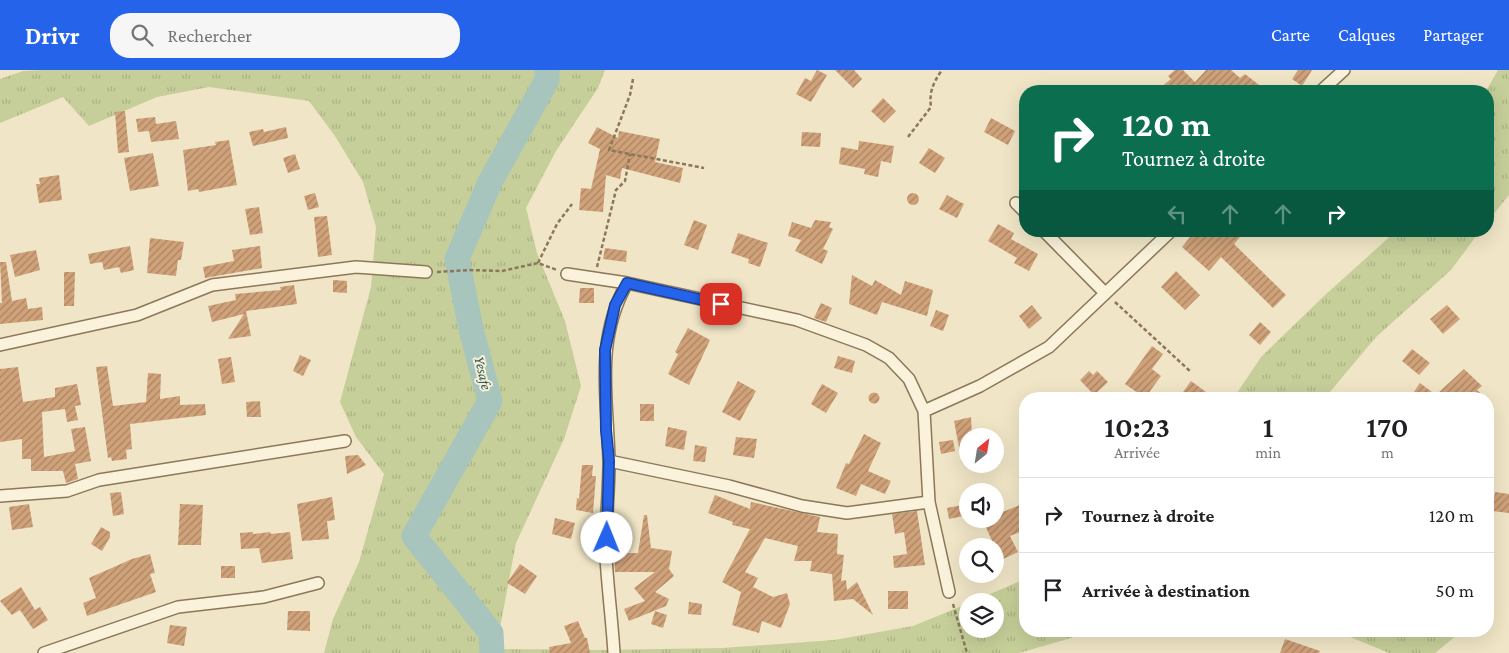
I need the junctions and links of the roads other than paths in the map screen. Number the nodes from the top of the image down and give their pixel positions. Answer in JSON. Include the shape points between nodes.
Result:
{"nodes":[{"id":1,"x":1344,"y":70,"type":"edge"},
{"id":2,"x":1328,"y":85,"type":"edge"},
{"id":3,"x":1016,"y":203,"type":"dead end"},
{"id":4,"x":1019,"y":206,"type":"edge"},
{"id":5,"x":1050,"y":237,"type":"edge"},
{"id":6,"x":1165,"y":237,"type":"edge"},
{"id":7,"x":426,"y":272,"type":"dead end"},
{"id":8,"x":567,"y":274,"type":"road end"},
{"id":9,"x":627,"y":283,"type":"junction"},
{"id":10,"x":1105,"y":293,"type":"junction"},
{"id":11,"x":0,"y":345,"type":"edge"},
{"id":12,"x":924,"y":411,"type":"junction"},
{"id":13,"x":345,"y":441,"type":"dead end"},
{"id":14,"x":609,"y":461,"type":"junction"},
{"id":15,"x":0,"y":496,"type":"edge"},
{"id":16,"x":928,"y":502,"type":"junction"},
{"id":17,"x":318,"y":583,"type":"dead end"},
{"id":18,"x":949,"y":592,"type":"road end"},
{"id":19,"x":44,"y":653,"type":"edge"},
{"id":20,"x":614,"y":653,"type":"edge"}],
"edges":[{"from":1,"to":2,"type":"street"},
{"from":3,"to":4,"type":"street"},
{"from":5,"to":10,"type":"street"},
{"from":6,"to":10,"type":"street"},
{"from":7,"to":11,"type":"street","via":[[356,267],[212,285],[138,315]]},
{"from":8,"to":9,"type":"street"},
{"from":9,"to":12,"type":"street","via":[[797,320],[866,345],[888,358],[909,379]]},
{"from":9,"to":14,"type":"street","via":[[615,305],[605,350]]},
{"from":10,"to":12,"type":"street","via":[[1048,347],[980,386]]},
{"from":12,"to":16,"type":"street"},
{"from":13,"to":15,"type":"street","via":[[99,480],[67,491]]},
{"from":14,"to":16,"type":"street","via":[[729,486],[802,506],[847,513]]},
{"from":14,"to":20,"type":"street","via":[[606,557]]},
{"from":16,"to":18,"type":"street"},
{"from":17,"to":19,"type":"street","via":[[264,597],[178,607]]}]}
